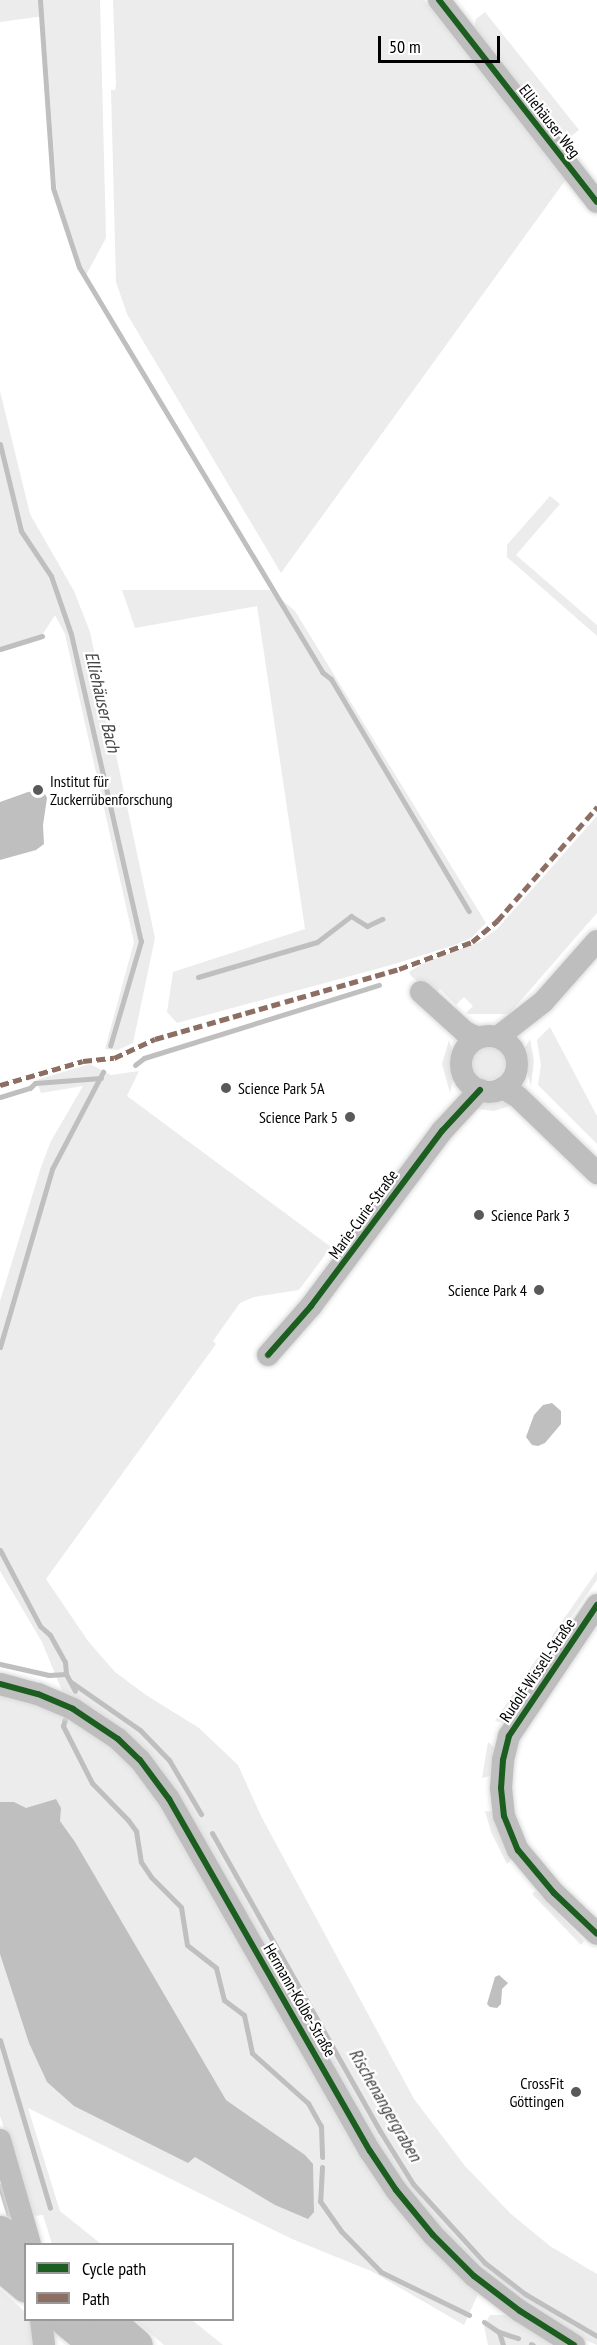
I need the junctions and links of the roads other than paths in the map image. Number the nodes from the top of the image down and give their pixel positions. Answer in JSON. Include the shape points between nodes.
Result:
{"nodes":[{"id":1,"x":439,"y":0,"type":"edge"},
{"id":2,"x":597,"y":202,"type":"edge"},
{"id":3,"x":597,"y":940,"type":"edge"},
{"id":4,"x":427,"y":998,"type":"dead end"},
{"id":5,"x":489,"y":1043,"type":"junction"},
{"id":6,"x":509,"y":1082,"type":"junction"},
{"id":7,"x":473,"y":1084,"type":"junction"},
{"id":8,"x":597,"y":1173,"type":"edge"},
{"id":9,"x":268,"y":1355,"type":"dead end"},
{"id":10,"x":597,"y":1605,"type":"edge"},
{"id":11,"x":0,"y":1684,"type":"edge"},
{"id":12,"x":597,"y":1934,"type":"edge"},
{"id":13,"x":0,"y":2140,"type":"edge"},
{"id":14,"x":0,"y":2232,"type":"edge"},
{"id":15,"x":30,"y":2243,"type":"edge"},
{"id":16,"x":24,"y":2251,"type":"edge"},
{"id":17,"x":0,"y":2264,"type":"edge"},
{"id":18,"x":24,"y":2284,"type":"edge"},
{"id":19,"x":41,"y":2321,"type":"edge"},
{"id":20,"x":68,"y":2321,"type":"edge"},
{"id":21,"x":109,"y":2321,"type":"edge"},
{"id":22,"x":44,"y":2345,"type":"edge"},
{"id":23,"x":96,"y":2345,"type":"edge"},
{"id":24,"x":136,"y":2345,"type":"edge"},
{"id":25,"x":574,"y":2345,"type":"edge"}],
"edges":[{"from":1,"to":2,"type":"street","name":"Elliehäuser Weg"},
{"from":3,"to":5,"type":"street","via":[[543,1002]]},
{"from":4,"to":5,"type":"street","via":[[465,1032]]},
{"from":5,"to":6,"type":"street","via":[[518,1063]]},
{"from":5,"to":7,"type":"street","via":[[461,1064]]},
{"from":6,"to":7,"type":"street","via":[[488,1092]]},
{"from":6,"to":8,"type":"street","via":[[518,1097]]},
{"from":7,"to":9,"type":"street","name":"Marie-Curie-Straße","via":[[448,1112],[442,1131],[311,1306]]},
{"from":10,"to":12,"type":"street","name":"Rudolf-Wissell-Straße","via":[[509,1736],[501,1788],[504,1816],[518,1850],[554,1893]]},
{"from":11,"to":25,"type":"street","name":"Hermann-Kolbe-Straße","via":[[73,1709],[118,1739],[140,1760],[169,1799],[396,2190],[474,2276],[519,2312]]},
{"from":13,"to":15,"type":"street"},
{"from":14,"to":16,"type":"highway"},
{"from":17,"to":18,"type":"highway"},
{"from":19,"to":22,"type":"street"},
{"from":20,"to":23,"type":"highway"},
{"from":21,"to":24,"type":"highway"}]}
